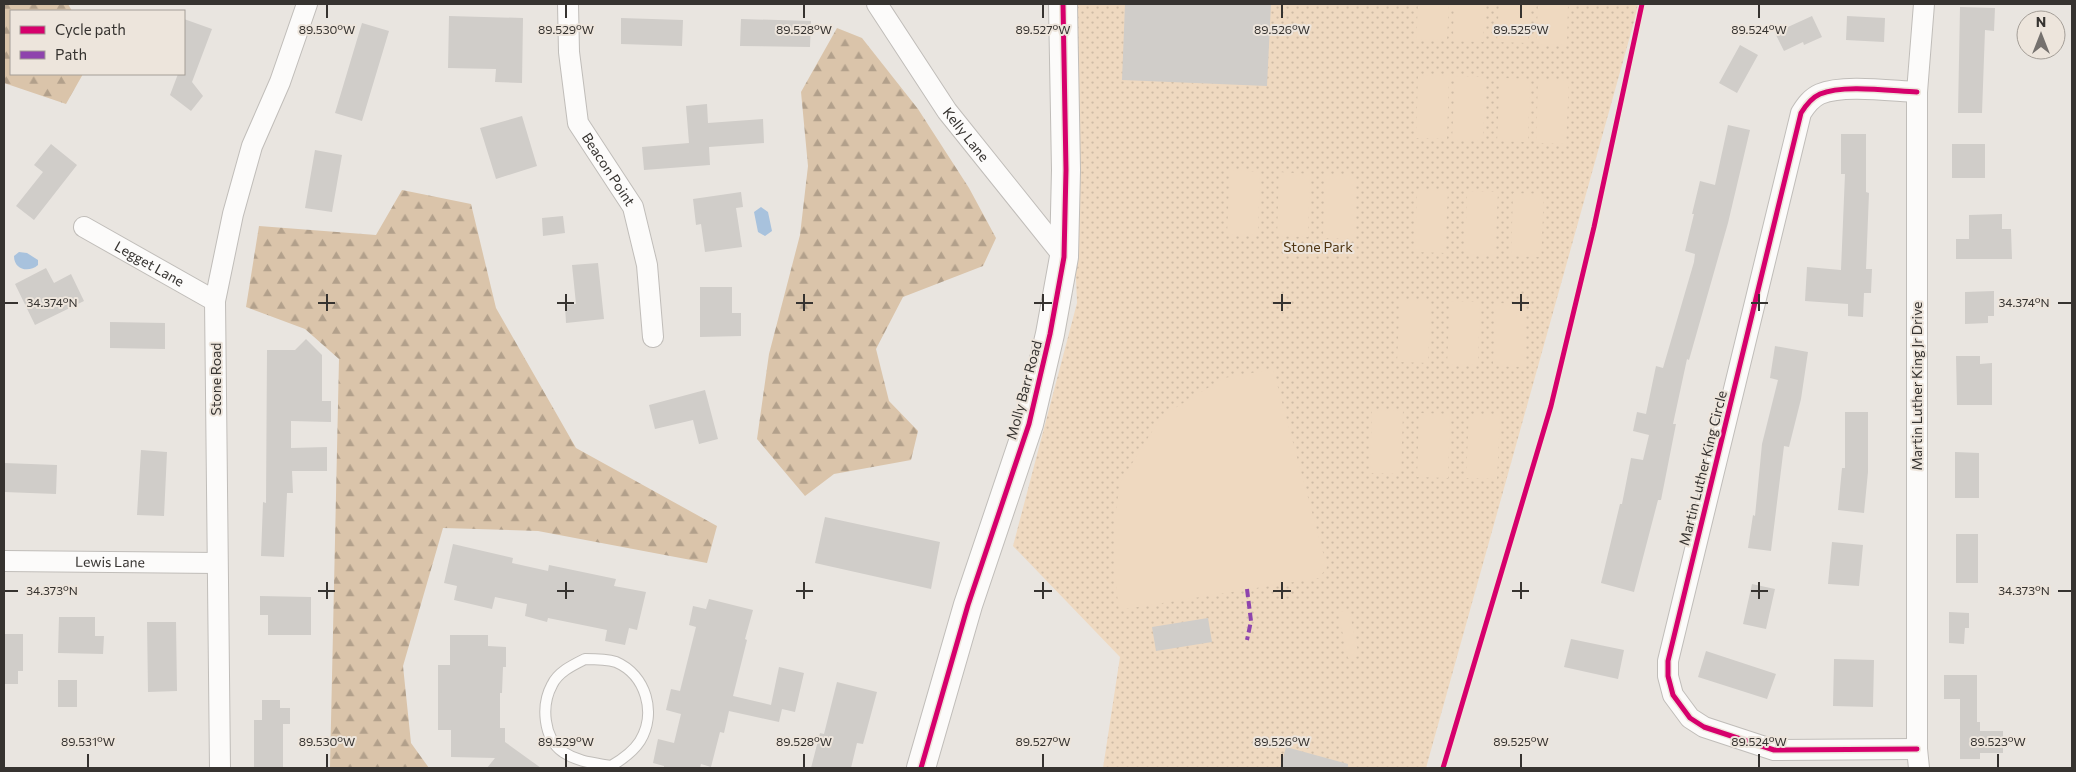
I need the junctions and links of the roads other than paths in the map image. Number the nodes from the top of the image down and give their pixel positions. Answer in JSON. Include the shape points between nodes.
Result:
{"nodes":[{"id":1,"x":308,"y":4,"type":"edge"},
{"id":2,"x":568,"y":4,"type":"edge"},
{"id":3,"x":876,"y":4,"type":"edge"},
{"id":4,"x":1063,"y":4,"type":"edge"},
{"id":5,"x":1924,"y":4,"type":"edge"},
{"id":6,"x":1917,"y":92,"type":"junction"},
{"id":7,"x":84,"y":227,"type":"dead end"},
{"id":8,"x":1064,"y":257,"type":"junction"},
{"id":9,"x":215,"y":302,"type":"junction"},
{"id":10,"x":653,"y":337,"type":"dead end"},
{"id":11,"x":4,"y":561,"type":"edge"},
{"id":12,"x":217,"y":563,"type":"junction"},
{"id":13,"x":1774,"y":759,"type":"edge"},
{"id":14,"x":1918,"y":759,"type":"edge"},
{"id":15,"x":611,"y":767,"type":"edge"},
{"id":16,"x":220,"y":768,"type":"edge"},
{"id":17,"x":921,"y":768,"type":"edge"}],
"edges":[{"from":1,"to":9,"type":"street","name":"Stone Road","via":[[280,82],[252,146],[233,214]]},
{"from":2,"to":10,"type":"street","name":"Beacon Point","via":[[569,52],[578,124],[633,207],[647,265]]},
{"from":3,"to":8,"type":"street","name":"Kelly Lane","via":[[947,111]]},
{"from":4,"to":8,"type":"main road","name":"Molly Barr Road"},
{"from":5,"to":6,"type":"street","name":"Martin Luther King Jr Drive"},
{"from":6,"to":13,"type":"street","name":"Martin Luther King Circle","via":[[1839,89],[1820,94],[1807,103],[1801,113],[1668,661],[1672,694],[1690,718]]},
{"from":6,"to":14,"type":"street","name":"Martin Luther King Jr Drive"},
{"from":7,"to":9,"type":"street","name":"Legget Lane"},
{"from":8,"to":17,"type":"main road","name":"Molly Barr Road","via":[[1029,424],[968,605]]},
{"from":9,"to":12,"type":"street","name":"Stone Road"},
{"from":11,"to":12,"type":"street","name":"Lewis Lane"},
{"from":12,"to":16,"type":"street","name":"Stone Road"},
{"from":13,"to":14,"type":"street","name":"Martin Luther King Circle"},
{"from":15,"to":15,"type":"lane","via":[[626,757],[640,740],[648,721],[648,704],[642,685],[630,670],[615,662],[585,659],[565,669],[552,684],[546,701],[546,718],[551,738],[562,751],[580,761]]}]}
